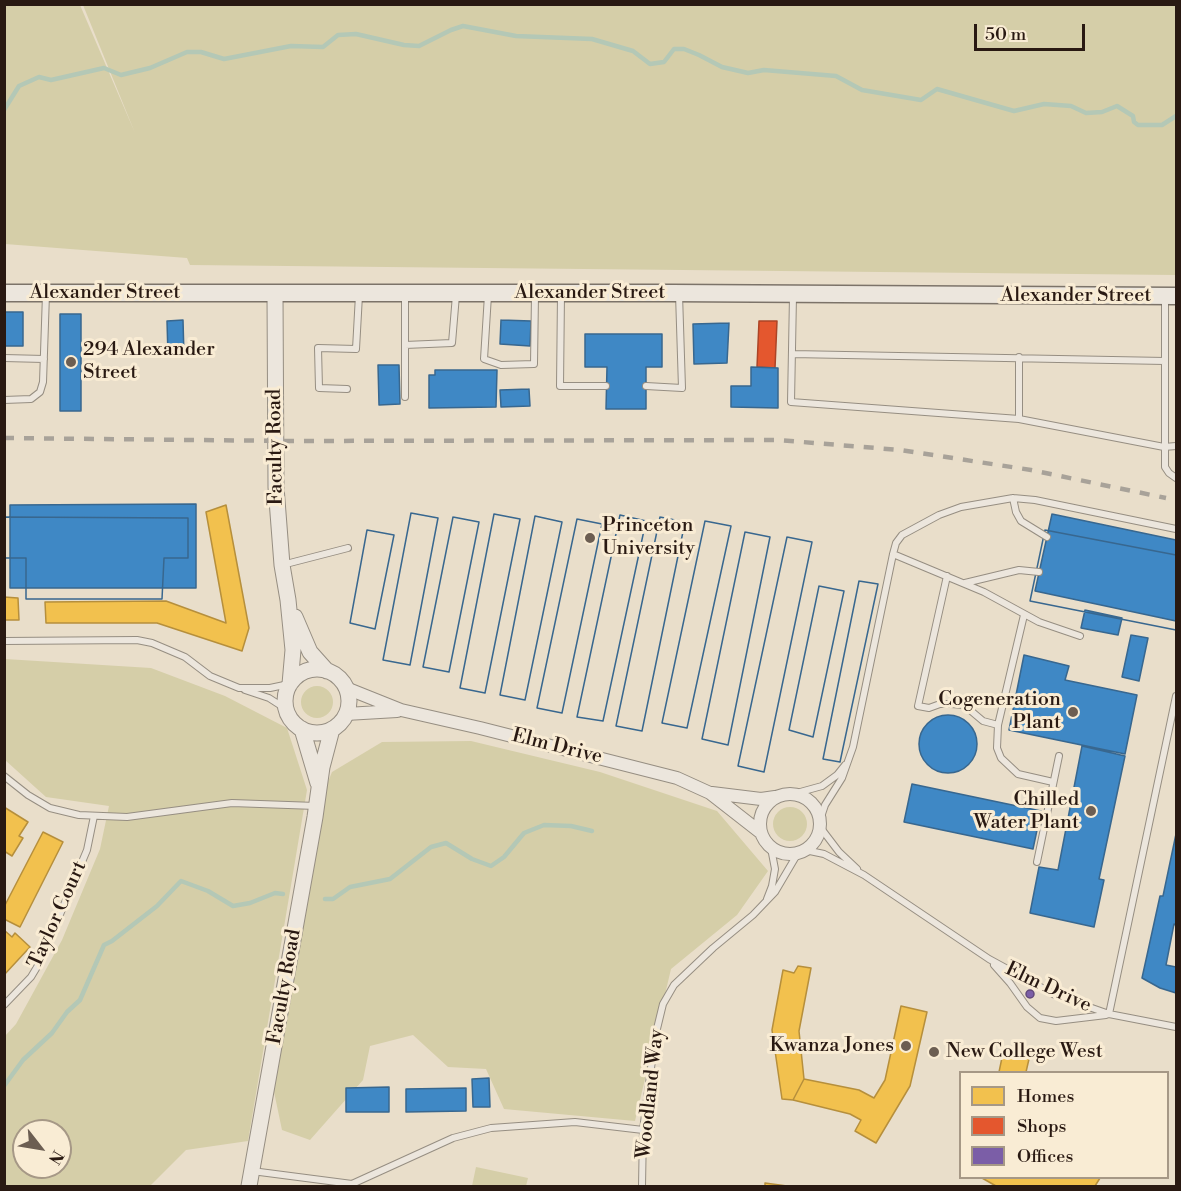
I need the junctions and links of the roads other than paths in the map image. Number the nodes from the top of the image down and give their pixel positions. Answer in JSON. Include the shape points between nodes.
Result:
{"nodes":[{"id":1,"x":4,"y":293,"type":"edge"},
{"id":2,"x":46,"y":293,"type":"junction"},
{"id":3,"x":679,"y":293,"type":"junction"},
{"id":4,"x":275,"y":294,"type":"junction"},
{"id":5,"x":359,"y":294,"type":"junction"},
{"id":6,"x":405,"y":294,"type":"junction"},
{"id":7,"x":456,"y":294,"type":"junction"},
{"id":8,"x":488,"y":294,"type":"junction"},
{"id":9,"x":535,"y":294,"type":"junction"},
{"id":10,"x":561,"y":294,"type":"junction"},
{"id":11,"x":793,"y":294,"type":"junction"},
{"id":12,"x":1171,"y":296,"type":"edge"},
{"id":13,"x":405,"y":345,"type":"junction"},
{"id":14,"x":792,"y":354,"type":"junction"},
{"id":15,"x":1020,"y":357,"type":"junction"},
{"id":16,"x":4,"y":358,"type":"edge"},
{"id":17,"x":44,"y":359,"type":"junction"},
{"id":18,"x":1165,"y":361,"type":"junction"},
{"id":19,"x":606,"y":386,"type":"dead end"},
{"id":20,"x":646,"y":386,"type":"dead end"},
{"id":21,"x":347,"y":389,"type":"dead end"},
{"id":22,"x":405,"y":397,"type":"dead end"},
{"id":23,"x":4,"y":400,"type":"edge"},
{"id":24,"x":1019,"y":418,"type":"junction"},
{"id":25,"x":1176,"y":446,"type":"edge"},
{"id":26,"x":1164,"y":447,"type":"junction"},
{"id":27,"x":1176,"y":478,"type":"edge"},
{"id":28,"x":1013,"y":498,"type":"junction"},
{"id":29,"x":1176,"y":529,"type":"edge"},
{"id":30,"x":1047,"y":537,"type":"dead end"},
{"id":31,"x":348,"y":548,"type":"dead end"},
{"id":32,"x":893,"y":554,"type":"junction"},
{"id":33,"x":282,"y":565,"type":"junction"},
{"id":34,"x":1039,"y":572,"type":"dead end"},
{"id":35,"x":947,"y":576,"type":"junction"},
{"id":36,"x":965,"y":583,"type":"junction"},
{"id":37,"x":288,"y":600,"type":"junction"},
{"id":38,"x":1024,"y":615,"type":"junction"},
{"id":39,"x":1080,"y":636,"type":"dead end"},
{"id":40,"x":4,"y":641,"type":"edge"},
{"id":41,"x":327,"y":671,"type":"junction"},
{"id":42,"x":290,"y":684,"type":"junction"},
{"id":43,"x":239,"y":688,"type":"junction"},
{"id":44,"x":346,"y":688,"type":"junction"},
{"id":45,"x":1176,"y":696,"type":"edge"},
{"id":46,"x":286,"y":709,"type":"junction"},
{"id":47,"x":401,"y":710,"type":"junction"},
{"id":48,"x":346,"y":714,"type":"junction"},
{"id":49,"x":998,"y":725,"type":"junction"},
{"id":50,"x":302,"y":729,"type":"junction"},
{"id":51,"x":332,"y":729,"type":"junction"},
{"id":52,"x":1059,"y":756,"type":"dead end"},
{"id":53,"x":850,"y":757,"type":"junction"},
{"id":54,"x":4,"y":776,"type":"edge"},
{"id":55,"x":1053,"y":782,"type":"junction"},
{"id":56,"x":319,"y":786,"type":"junction"},
{"id":57,"x":710,"y":793,"type":"junction"},
{"id":58,"x":793,"y":794,"type":"junction"},
{"id":59,"x":776,"y":797,"type":"junction"},
{"id":60,"x":317,"y":806,"type":"junction"},
{"id":61,"x":94,"y":816,"type":"junction"},
{"id":62,"x":820,"y":824,"type":"junction"},
{"id":63,"x":760,"y":832,"type":"junction"},
{"id":64,"x":771,"y":848,"type":"junction"},
{"id":65,"x":801,"y":852,"type":"junction"},
{"id":66,"x":1037,"y":862,"type":"dead end"},
{"id":67,"x":864,"y":875,"type":"junction"},
{"id":68,"x":766,"y":902,"type":"junction"},
{"id":69,"x":988,"y":959,"type":"junction"},
{"id":70,"x":4,"y":1005,"type":"edge"},
{"id":71,"x":1109,"y":1014,"type":"junction"},
{"id":72,"x":1176,"y":1027,"type":"edge"},
{"id":73,"x":643,"y":1130,"type":"junction"},
{"id":74,"x":252,"y":1171,"type":"junction"},
{"id":75,"x":249,"y":1186,"type":"edge"},
{"id":76,"x":642,"y":1186,"type":"edge"}],
"edges":[{"from":1,"to":2,"type":"main road","name":"Alexander Street"},
{"from":2,"to":4,"type":"main road","name":"Alexander Street"},
{"from":2,"to":17,"type":"lane"},
{"from":3,"to":10,"type":"main road","name":"Alexander Street"},
{"from":3,"to":11,"type":"main road","name":"Alexander Street"},
{"from":3,"to":20,"type":"lane","via":[[682,388]]},
{"from":4,"to":5,"type":"main road","name":"Alexander Street"},
{"from":4,"to":33,"type":"street","name":"Faculty Road","via":[[274,452]]},
{"from":5,"to":6,"type":"main road","name":"Alexander Street"},
{"from":5,"to":21,"type":"lane","via":[[356,349],[318,348],[318,388]]},
{"from":6,"to":7,"type":"main road","name":"Alexander Street"},
{"from":6,"to":13,"type":"lane"},
{"from":7,"to":8,"type":"main road","name":"Alexander Street"},
{"from":7,"to":13,"type":"lane","via":[[452,343]]},
{"from":8,"to":9,"type":"main road","name":"Alexander Street"},
{"from":8,"to":9,"type":"lane","via":[[484,359],[501,365],[534,363]]},
{"from":9,"to":10,"type":"main road","name":"Alexander Street"},
{"from":10,"to":19,"type":"lane","via":[[560,386]]},
{"from":11,"to":12,"type":"main road","name":"Alexander Street"},
{"from":11,"to":14,"type":"lane"},
{"from":12,"to":18,"type":"lane"},
{"from":13,"to":22,"type":"lane"},
{"from":14,"to":15,"type":"lane"},
{"from":14,"to":24,"type":"lane","via":[[791,402]]},
{"from":15,"to":18,"type":"lane"},
{"from":15,"to":24,"type":"lane"},
{"from":16,"to":17,"type":"lane"},
{"from":17,"to":23,"type":"lane","via":[[40,392],[31,399]]},
{"from":18,"to":26,"type":"lane"},
{"from":24,"to":26,"type":"lane"},
{"from":25,"to":26,"type":"lane"},
{"from":26,"to":27,"type":"lane","via":[[1165,467]]},
{"from":28,"to":29,"type":"lane"},
{"from":28,"to":30,"type":"lane","via":[[1021,521]]},
{"from":28,"to":32,"type":"lane","via":[[939,514],[903,535]]},
{"from":31,"to":33,"type":"lane"},
{"from":32,"to":35,"type":"lane"},
{"from":32,"to":53,"type":"lane"},
{"from":33,"to":37,"type":"street","name":"Faculty Road"},
{"from":34,"to":36,"type":"lane","via":[[1019,570]]},
{"from":35,"to":36,"type":"lane"},
{"from":35,"to":49,"type":"lane","via":[[918,706],[964,705],[983,721]]},
{"from":36,"to":38,"type":"lane"},
{"from":37,"to":41,"type":"street","name":"Faculty Road","via":[[310,652]]},
{"from":37,"to":42,"type":"street","name":"Faculty Road","via":[[293,650]]},
{"from":38,"to":39,"type":"lane"},
{"from":38,"to":49,"type":"lane"},
{"from":40,"to":43,"type":"lane","via":[[137,640],[185,657],[210,675]]},
{"from":41,"to":42,"type":"street","via":[[306,671]]},
{"from":41,"to":44,"type":"street"},
{"from":42,"to":43,"type":"lane"},
{"from":42,"to":46,"type":"street"},
{"from":43,"to":46,"type":"lane"},
{"from":44,"to":47,"type":"street","name":"Elm Drive"},
{"from":44,"to":48,"type":"street"},
{"from":45,"to":71,"type":"lane"},
{"from":46,"to":50,"type":"street"},
{"from":47,"to":48,"type":"street","name":"Elm Drive"},
{"from":47,"to":57,"type":"street","name":"Elm Drive","via":[[637,766]]},
{"from":48,"to":51,"type":"street"},
{"from":49,"to":55,"type":"lane","via":[[997,748],[1007,766],[1018,774]]},
{"from":50,"to":51,"type":"street","via":[[312,733]]},
{"from":50,"to":56,"type":"street","name":"Faculty Road"},
{"from":51,"to":56,"type":"street","name":"Faculty Road"},
{"from":52,"to":55,"type":"lane"},
{"from":53,"to":58,"type":"lane","via":[[837,775],[822,786]]},
{"from":53,"to":62,"type":"lane","via":[[825,805]]},
{"from":54,"to":61,"type":"lane","via":[[50,808]]},
{"from":55,"to":66,"type":"lane"},
{"from":56,"to":60,"type":"street","name":"Faculty Road"},
{"from":57,"to":59,"type":"street","name":"Elm Drive"},
{"from":57,"to":63,"type":"street","name":"Elm Drive"},
{"from":58,"to":59,"type":"street"},
{"from":58,"to":62,"type":"street","via":[[812,803]]},
{"from":59,"to":63,"type":"street","via":[[761,814]]},
{"from":60,"to":61,"type":"lane","via":[[232,803],[127,817]]},
{"from":60,"to":74,"type":"street","name":"Faculty Road"},
{"from":61,"to":70,"type":"lane","name":"Taylor Court","via":[[87,850],[40,962]]},
{"from":62,"to":65,"type":"street","via":[[817,838]]},
{"from":62,"to":67,"type":"lane","name":"Elm Drive","via":[[839,852]]},
{"from":63,"to":64,"type":"street"},
{"from":64,"to":65,"type":"street","via":[[780,853]]},
{"from":64,"to":68,"type":"lane","via":[[774,878]]},
{"from":65,"to":67,"type":"lane","name":"Elm Drive","via":[[824,854]]},
{"from":65,"to":68,"type":"lane","name":"Woodland Way"},
{"from":67,"to":69,"type":"lane","name":"Elm Drive"},
{"from":68,"to":73,"type":"lane","name":"Woodland Way","via":[[674,985],[663,1004]]},
{"from":69,"to":71,"type":"lane","name":"Elm Drive","via":[[1055,995]]},
{"from":69,"to":71,"type":"lane","name":"Elm Drive","via":[[1040,1018],[1056,1021]]},
{"from":71,"to":72,"type":"lane","name":"Elm Drive"},
{"from":73,"to":74,"type":"lane","via":[[575,1122],[491,1128],[453,1138],[352,1184]]},
{"from":73,"to":76,"type":"lane","name":"Woodland Way"},
{"from":74,"to":75,"type":"street","name":"Faculty Road"}]}
